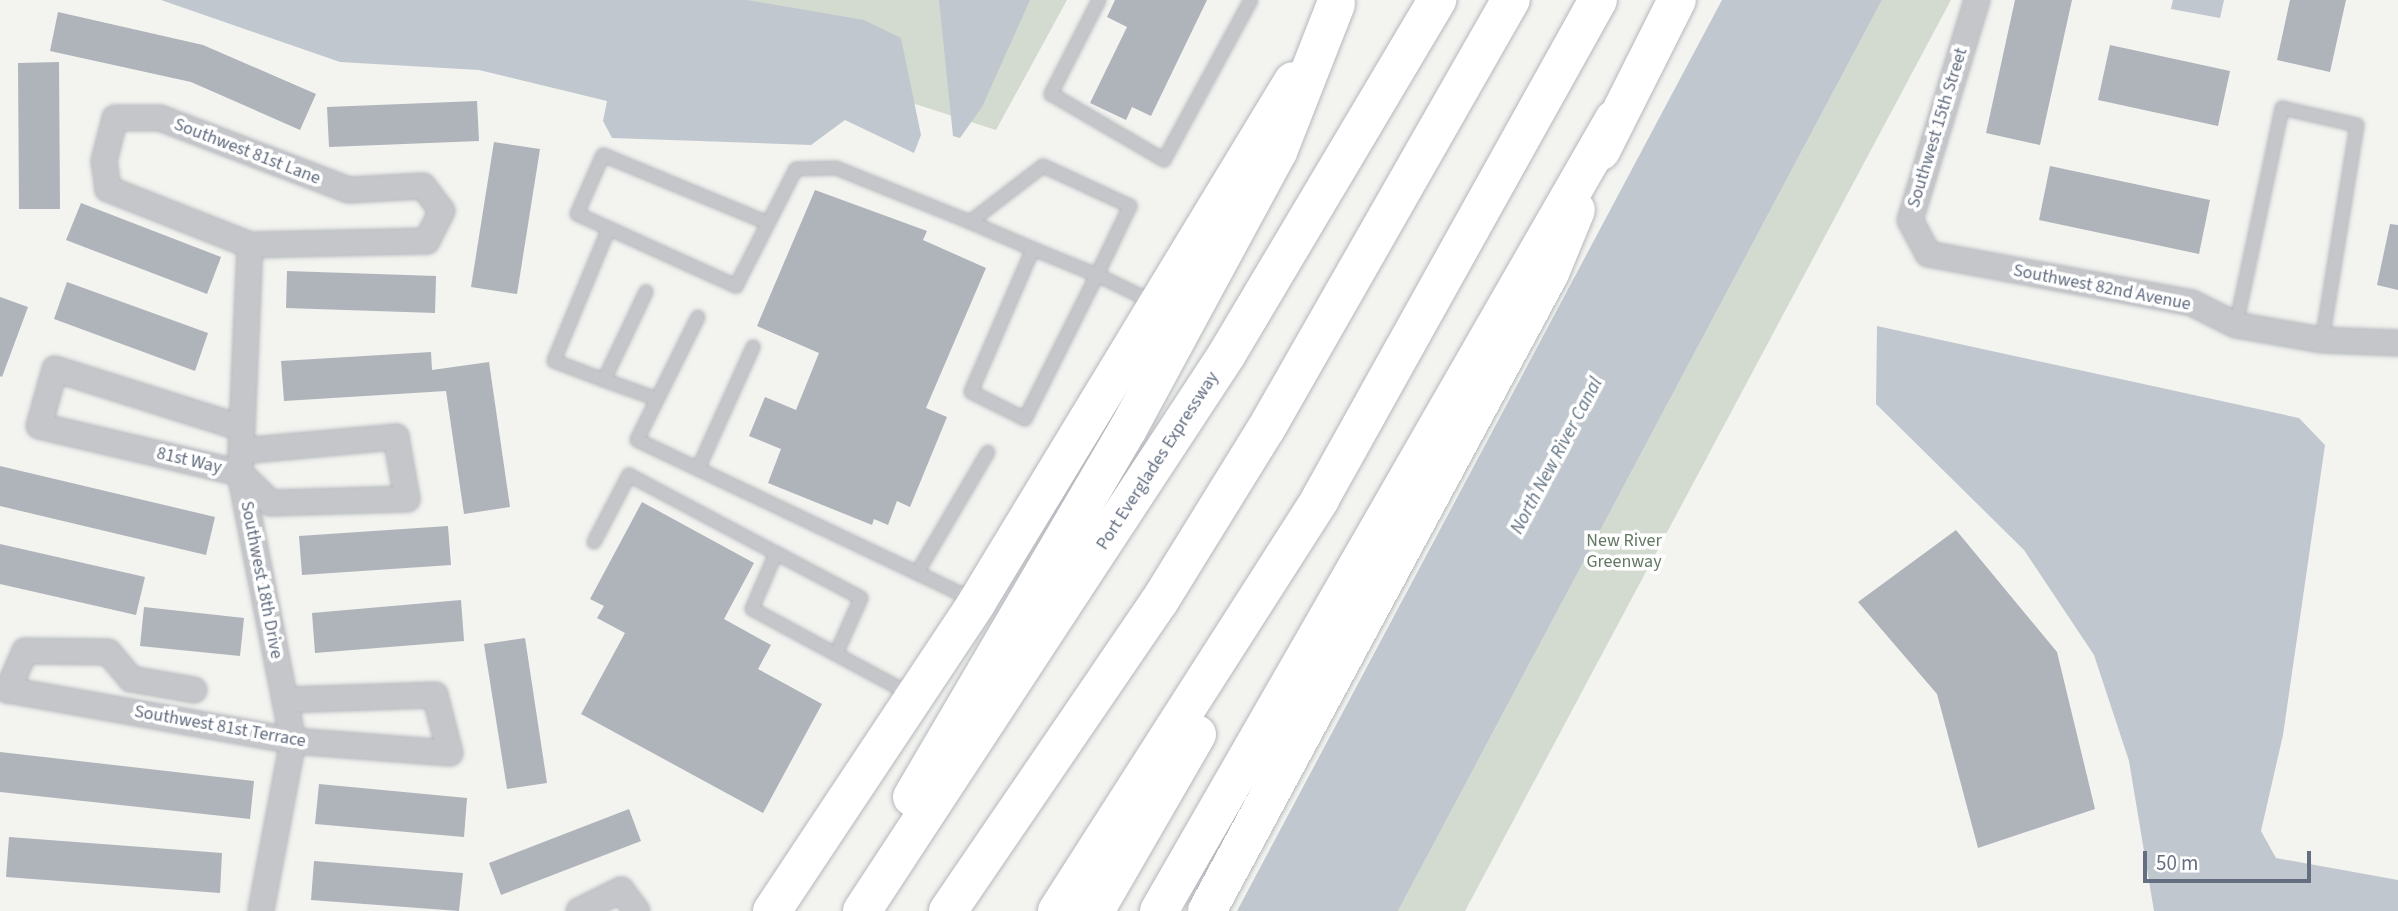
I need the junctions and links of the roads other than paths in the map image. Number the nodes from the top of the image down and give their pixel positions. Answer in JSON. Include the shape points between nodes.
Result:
{"nodes":[{"id":1,"x":1099,"y":0,"type":"edge"},
{"id":2,"x":1251,"y":0,"type":"edge"},
{"id":3,"x":1437,"y":0,"type":"edge"},
{"id":4,"x":1511,"y":0,"type":"edge"},
{"id":5,"x":1598,"y":0,"type":"edge"},
{"id":6,"x":1677,"y":0,"type":"edge"},
{"id":7,"x":1977,"y":0,"type":"edge"},
{"id":8,"x":1338,"y":2,"type":"edge"},
{"id":9,"x":1614,"y":119,"type":"junction"},
{"id":10,"x":970,"y":222,"type":"junction"},
{"id":11,"x":768,"y":223,"type":"junction"},
{"id":12,"x":608,"y":228,"type":"junction"},
{"id":13,"x":250,"y":245,"type":"junction"},
{"id":14,"x":1033,"y":249,"type":"junction"},
{"id":15,"x":1928,"y":254,"type":"joint"},
{"id":16,"x":1097,"y":275,"type":"junction"},
{"id":17,"x":646,"y":292,"type":"dead end"},
{"id":18,"x":1159,"y":305,"type":"junction"},
{"id":19,"x":698,"y":317,"type":"dead end"},
{"id":20,"x":2236,"y":325,"type":"junction"},
{"id":21,"x":2322,"y":340,"type":"junction"},
{"id":22,"x":2398,"y":343,"type":"edge"},
{"id":23,"x":753,"y":347,"type":"dead end"},
{"id":24,"x":604,"y":380,"type":"junction"},
{"id":25,"x":657,"y":399,"type":"junction"},
{"id":26,"x":241,"y":451,"type":"junction"},
{"id":27,"x":988,"y":452,"type":"dead end"},
{"id":28,"x":698,"y":469,"type":"junction"},
{"id":29,"x":1320,"y":499,"type":"junction"},
{"id":30,"x":594,"y":542,"type":"dead end"},
{"id":31,"x":776,"y":553,"type":"junction"},
{"id":32,"x":917,"y":573,"type":"junction"},
{"id":33,"x":977,"y":602,"type":"junction"},
{"id":34,"x":835,"y":653,"type":"junction"},
{"id":35,"x":194,"y":690,"type":"dead end"},
{"id":36,"x":915,"y":696,"type":"junction"},
{"id":37,"x":285,"y":700,"type":"junction"},
{"id":38,"x":293,"y":741,"type":"junction"},
{"id":39,"x":261,"y":911,"type":"edge"},
{"id":40,"x":579,"y":911,"type":"edge"},
{"id":41,"x":637,"y":911,"type":"edge"},
{"id":42,"x":772,"y":911,"type":"edge"},
{"id":43,"x":848,"y":911,"type":"edge"},
{"id":44,"x":862,"y":911,"type":"edge"},
{"id":45,"x":948,"y":911,"type":"edge"},
{"id":46,"x":1057,"y":911,"type":"edge"},
{"id":47,"x":1095,"y":911,"type":"edge"},
{"id":48,"x":1159,"y":911,"type":"edge"},
{"id":49,"x":1207,"y":911,"type":"edge"}],
"edges":[{"from":1,"to":2,"type":"lane","via":[[1051,94],[1164,160]]},
{"from":3,"to":44,"type":"main road","name":"Port Everglades Expressway","via":[[1227,354]]},
{"from":4,"to":45,"type":"main road","via":[[1259,441],[1159,602]]},
{"from":5,"to":29,"type":"main road"},
{"from":6,"to":9,"type":"main road"},
{"from":7,"to":15,"type":"street","name":"Southwest 15th Street","via":[[1910,220]]},
{"from":8,"to":18,"type":"main road"},
{"from":8,"to":43,"type":"main road","via":[[1278,152],[1122,440]]},
{"from":9,"to":48,"type":"main road"},
{"from":9,"to":49,"type":"main road","via":[[1550,273]]},
{"from":10,"to":11,"type":"lane","via":[[836,168],[796,169]]},
{"from":10,"to":14,"type":"lane"},
{"from":10,"to":16,"type":"lane","via":[[1042,166],[1130,206]]},
{"from":11,"to":12,"type":"lane","via":[[736,286]]},
{"from":11,"to":12,"type":"lane","via":[[603,155],[577,214]]},
{"from":12,"to":24,"type":"lane","via":[[554,361]]},
{"from":13,"to":13,"type":"street","name":"Southwest 81st Lane","via":[[108,190],[104,161],[115,118],[160,118],[349,190],[423,186],[442,211],[427,241]]},
{"from":13,"to":26,"type":"street","name":"Southwest 18th Drive"},
{"from":14,"to":16,"type":"lane"},
{"from":14,"to":16,"type":"lane","via":[[971,392],[1026,419]]},
{"from":15,"to":20,"type":"street","name":"Southwest 82nd Avenue","via":[[2192,303]]},
{"from":16,"to":18,"type":"lane"},
{"from":17,"to":24,"type":"lane"},
{"from":18,"to":33,"type":"main road"},
{"from":19,"to":25,"type":"lane"},
{"from":20,"to":21,"type":"street","name":"Southwest 82nd Avenue"},
{"from":20,"to":21,"type":"lane","via":[[2282,108],[2357,125]]},
{"from":21,"to":22,"type":"street","name":"Southwest 82nd Avenue"},
{"from":23,"to":28,"type":"lane"},
{"from":24,"to":25,"type":"lane"},
{"from":25,"to":28,"type":"lane","via":[[637,440]]},
{"from":26,"to":26,"type":"street","name":"81st Way","via":[[396,437],[407,499],[271,503]]},
{"from":26,"to":26,"type":"street","name":"81st Way","via":[[39,426],[55,369]]},
{"from":26,"to":37,"type":"street","name":"Southwest 18th Drive"},
{"from":27,"to":32,"type":"lane"},
{"from":28,"to":32,"type":"lane"},
{"from":29,"to":46,"type":"main road"},
{"from":29,"to":47,"type":"main road","via":[[1154,818]]},
{"from":30,"to":31,"type":"lane","via":[[629,475]]},
{"from":31,"to":34,"type":"lane","via":[[752,609]]},
{"from":31,"to":34,"type":"lane","via":[[861,598]]},
{"from":32,"to":33,"type":"lane"},
{"from":33,"to":36,"type":"main road"},
{"from":34,"to":36,"type":"lane"},
{"from":35,"to":38,"type":"street","name":"Southwest 81st Terrace","via":[[131,679],[107,652],[24,650],[8,690]]},
{"from":36,"to":42,"type":"main road"},
{"from":37,"to":38,"type":"street","name":"Southwest 18th Drive"},
{"from":37,"to":38,"type":"street","name":"Southwest 81st Terrace","via":[[435,695],[450,753]]},
{"from":38,"to":39,"type":"street","name":"Southwest 18th Drive"},
{"from":40,"to":41,"type":"street","via":[[621,890]]}]}
